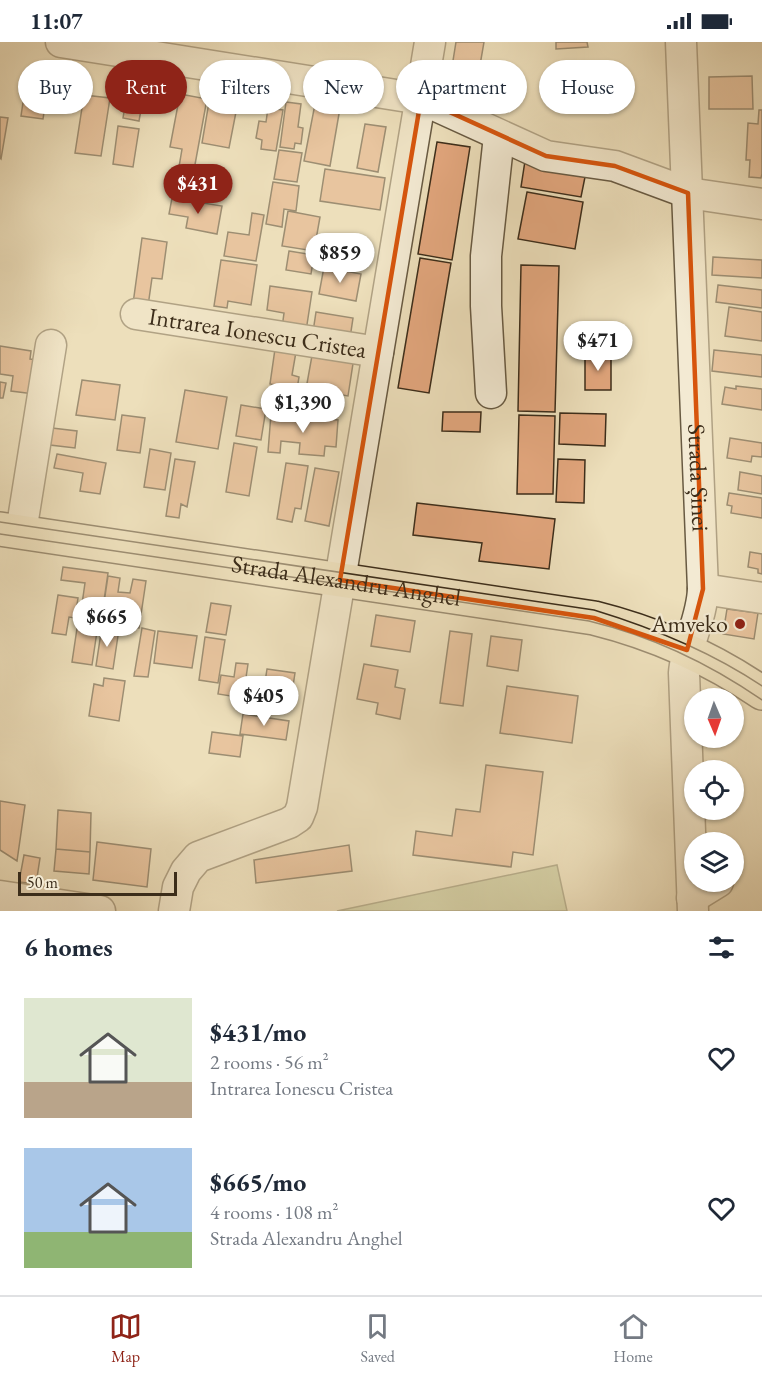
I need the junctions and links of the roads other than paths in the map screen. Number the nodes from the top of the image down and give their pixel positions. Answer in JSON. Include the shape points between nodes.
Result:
{"nodes":[{"id":1,"x":60,"y":42,"type":"edge"},
{"id":2,"x":430,"y":42,"type":"edge"},
{"id":3,"x":681,"y":42,"type":"edge"},
{"id":4,"x":427,"y":60,"type":"edge"},
{"id":5,"x":396,"y":95,"type":"edge"},
{"id":6,"x":418,"y":114,"type":"edge"},
{"id":7,"x":454,"y":114,"type":"edge"},
{"id":8,"x":499,"y":135,"type":"junction"},
{"id":9,"x":688,"y":193,"type":"junction"},
{"id":10,"x":762,"y":204,"type":"edge"},
{"id":11,"x":136,"y":314,"type":"dead end"},
{"id":12,"x":51,"y":345,"type":"dead end"},
{"id":13,"x":378,"y":352,"type":"junction"},
{"id":14,"x":491,"y":393,"type":"dead end"},
{"id":15,"x":10,"y":531,"type":"edge"},
{"id":16,"x":340,"y":580,"type":"junction"},
{"id":17,"x":703,"y":589,"type":"junction"},
{"id":18,"x":762,"y":598,"type":"edge"},
{"id":19,"x":687,"y":650,"type":"junction"},
{"id":20,"x":762,"y":693,"type":"edge"},
{"id":21,"x":709,"y":892,"type":"edge"},
{"id":22,"x":0,"y":896,"type":"edge"},
{"id":23,"x":693,"y":905,"type":"edge"},
{"id":24,"x":100,"y":911,"type":"edge"},
{"id":25,"x":174,"y":911,"type":"edge"}],
"edges":[{"from":1,"to":5,"type":"street"},
{"from":2,"to":4,"type":"street"},
{"from":3,"to":9,"type":"street","name":"Strada Șinei"},
{"from":6,"to":13,"type":"street"},
{"from":7,"to":8,"type":"street"},
{"from":8,"to":9,"type":"street","via":[[546,156],[615,166]]},
{"from":8,"to":14,"type":"street","via":[[486,256]]},
{"from":9,"to":10,"type":"street"},
{"from":9,"to":17,"type":"street","name":"Strada Șinei"},
{"from":11,"to":13,"type":"street","name":"Intrarea Ionescu Cristea"},
{"from":12,"to":15,"type":"street"},
{"from":13,"to":16,"type":"street"},
{"from":15,"to":16,"type":"main road","name":"Strada Alexandru Anghel"},
{"from":16,"to":19,"type":"main road","name":"Strada Alexandru Anghel","via":[[594,618],[634,628]]},
{"from":16,"to":25,"type":"street","via":[[302,807],[297,817],[198,857],[178,887]]},
{"from":17,"to":18,"type":"street"},
{"from":17,"to":19,"type":"street","name":"Strada Șinei","via":[[699,617]]},
{"from":19,"to":20,"type":"main road","name":"Strada Alexandru Anghel"},
{"from":19,"to":23,"type":"street","name":"Strada Șinei","via":[[684,687]]},
{"from":21,"to":23,"type":"street"},
{"from":22,"to":24,"type":"street"}]}
